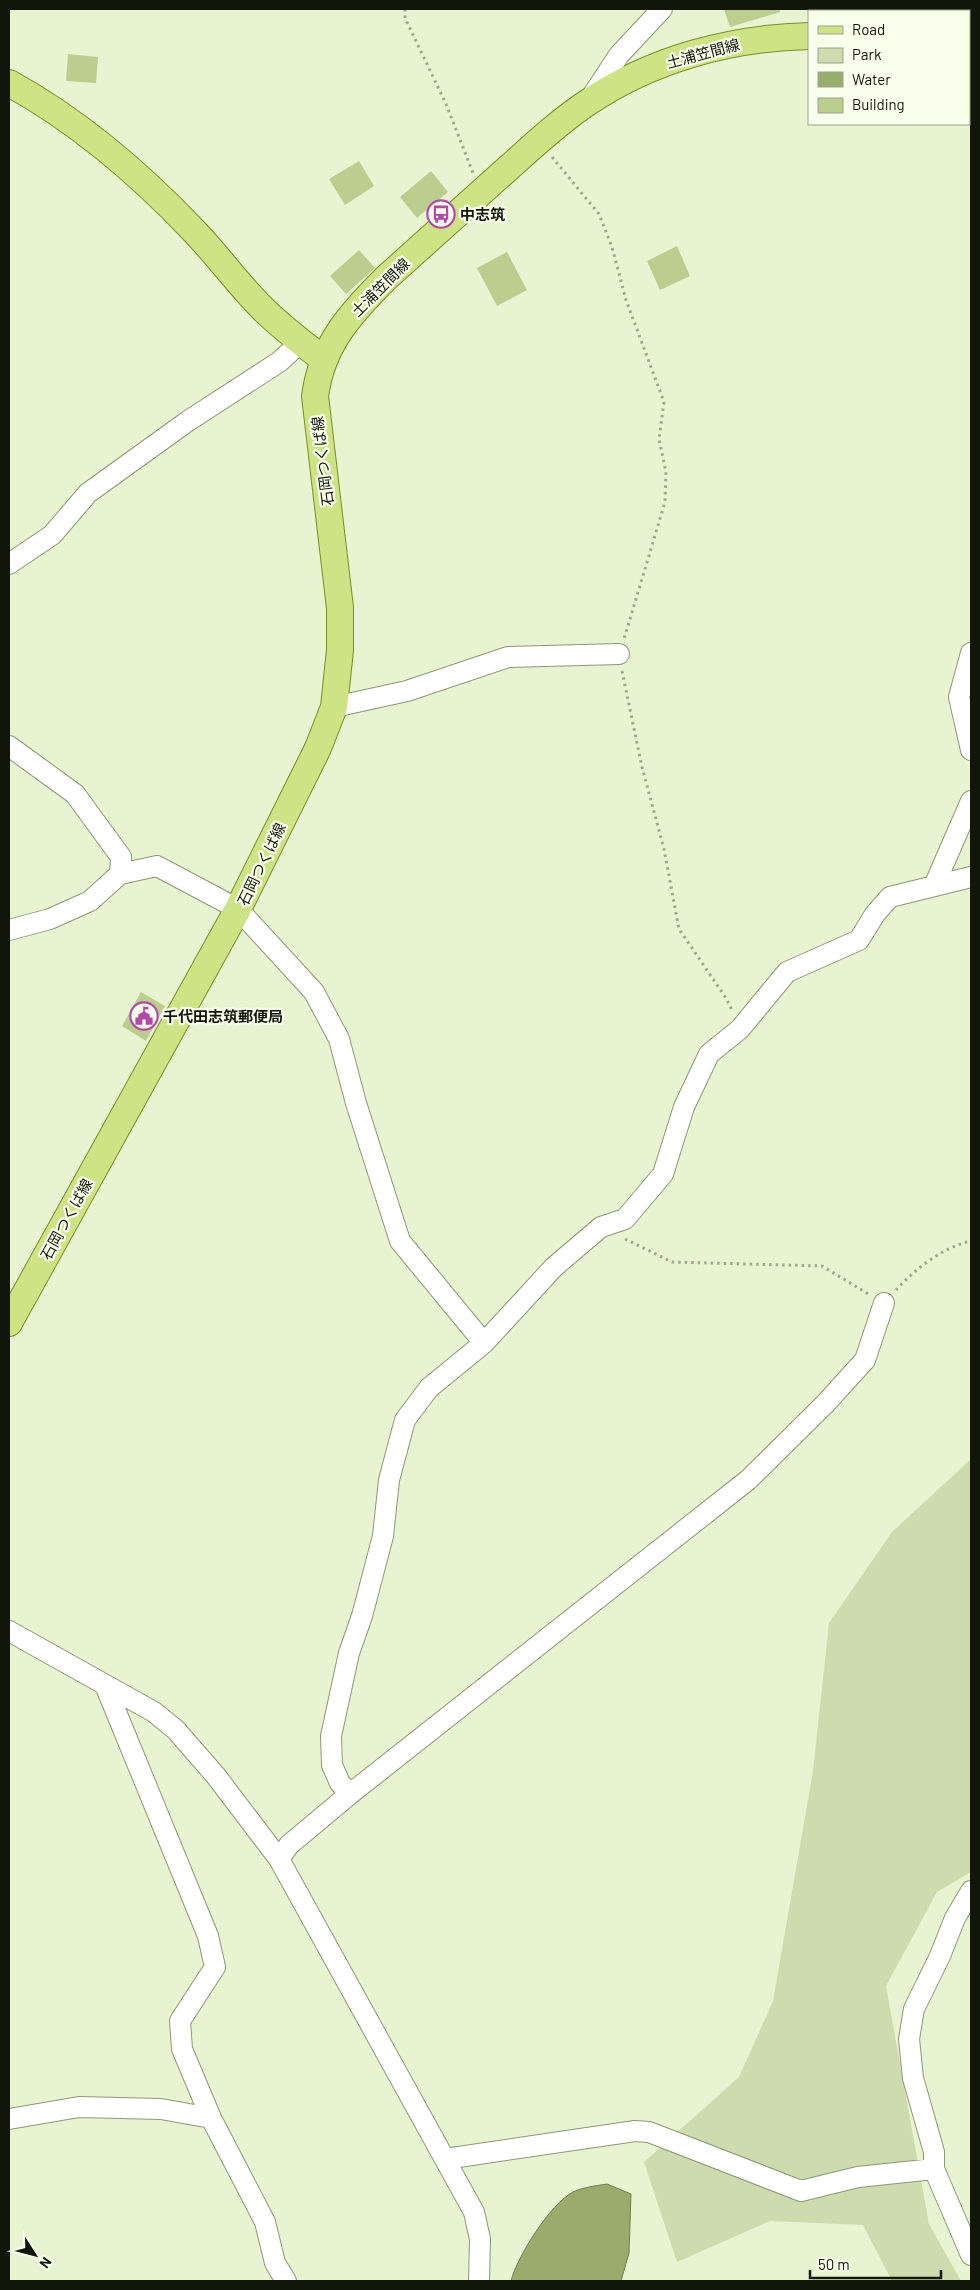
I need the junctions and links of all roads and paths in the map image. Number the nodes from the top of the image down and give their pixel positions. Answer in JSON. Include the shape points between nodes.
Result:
{"nodes":[{"id":1,"x":405,"y":9,"type":"edge"},
{"id":2,"x":662,"y":9,"type":"edge"},
{"id":3,"x":808,"y":36,"type":"edge"},
{"id":4,"x":9,"y":83,"type":"edge"},
{"id":5,"x":588,"y":102,"type":"junction"},
{"id":6,"x":540,"y":140,"type":"junction"},
{"id":7,"x":482,"y":192,"type":"junction"},
{"id":8,"x":301,"y":342,"type":"junction"},
{"id":9,"x":323,"y":359,"type":"junction"},
{"id":10,"x":9,"y":564,"type":"edge"},
{"id":11,"x":971,"y":653,"type":"edge"},
{"id":12,"x":619,"y":654,"type":"junction"},
{"id":13,"x":334,"y":707,"type":"junction"},
{"id":14,"x":9,"y":746,"type":"edge"},
{"id":15,"x":971,"y":750,"type":"edge"},
{"id":16,"x":971,"y":801,"type":"edge"},
{"id":17,"x":120,"y":874,"type":"junction"},
{"id":18,"x":971,"y":877,"type":"edge"},
{"id":19,"x":934,"y":886,"type":"junction"},
{"id":20,"x":238,"y":909,"type":"junction"},
{"id":21,"x":9,"y":930,"type":"edge"},
{"id":22,"x":740,"y":1029,"type":"junction"},
{"id":23,"x":601,"y":1227,"type":"junction"},
{"id":24,"x":971,"y":1241,"type":"edge"},
{"id":25,"x":884,"y":1303,"type":"junction"},
{"id":26,"x":9,"y":1323,"type":"edge"},
{"id":27,"x":484,"y":1342,"type":"junction"},
{"id":28,"x":9,"y":1631,"type":"edge"},
{"id":29,"x":105,"y":1685,"type":"junction"},
{"id":30,"x":350,"y":1794,"type":"junction"},
{"id":31,"x":279,"y":1859,"type":"junction"},
{"id":32,"x":971,"y":1892,"type":"edge"},
{"id":33,"x":210,"y":2118,"type":"junction"},
{"id":34,"x":9,"y":2119,"type":"edge"},
{"id":35,"x":445,"y":2159,"type":"junction"},
{"id":36,"x":934,"y":2169,"type":"junction"},
{"id":37,"x":971,"y":2255,"type":"edge"},
{"id":38,"x":286,"y":2281,"type":"edge"},
{"id":39,"x":479,"y":2281,"type":"edge"}],
"edges":[{"from":1,"to":7,"type":"path","via":[[405,18],[446,104]]},
{"from":2,"to":5,"type":"street","via":[[618,55]]},
{"from":3,"to":5,"type":"main road","name":"土浦笠間線","via":[[735,43],[691,55],[634,76]]},
{"from":4,"to":8,"type":"main road","via":[[108,150],[154,190],[196,232],[261,307]]},
{"from":5,"to":6,"type":"main road","name":"土浦笠間線"},
{"from":6,"to":7,"type":"main road","name":"土浦笠間線"},
{"from":6,"to":12,"type":"path","via":[[599,214],[612,247],[626,300],[664,402],[659,439],[666,472],[665,502]]},
{"from":7,"to":9,"type":"main road","name":"土浦笠間線","via":[[362,302]]},
{"from":8,"to":9,"type":"main road"},
{"from":8,"to":10,"type":"street","via":[[279,362],[188,421],[88,493],[52,535]]},
{"from":9,"to":13,"type":"main road","name":"石岡つくば線","via":[[315,396],[340,608],[340,650]]},
{"from":11,"to":15,"type":"street","via":[[960,697]]},
{"from":12,"to":13,"type":"street","via":[[508,657],[407,692]]},
{"from":12,"to":22,"type":"path","via":[[642,767],[664,849],[678,929],[726,998]]},
{"from":13,"to":20,"type":"main road","name":"石岡つくば線","via":[[318,748]]},
{"from":14,"to":17,"type":"street","via":[[75,794],[121,857]]},
{"from":16,"to":19,"type":"street"},
{"from":17,"to":20,"type":"street","via":[[157,866]]},
{"from":17,"to":21,"type":"street","via":[[90,901],[50,919]]},
{"from":18,"to":19,"type":"street"},
{"from":19,"to":22,"type":"street","via":[[890,897],[875,914],[860,940],[786,972]]},
{"from":20,"to":26,"type":"main road","name":"石岡つくば線"},
{"from":20,"to":27,"type":"street","via":[[314,992],[339,1039],[400,1241]]},
{"from":22,"to":23,"type":"street","via":[[709,1054],[684,1107],[663,1174],[625,1218]]},
{"from":23,"to":25,"type":"path","via":[[672,1262],[822,1266]]},
{"from":23,"to":27,"type":"street","via":[[554,1267]]},
{"from":24,"to":25,"type":"path","via":[[953,1245],[906,1279]]},
{"from":25,"to":30,"type":"street","via":[[865,1360],[748,1480]]},
{"from":27,"to":30,"type":"street","via":[[429,1388],[405,1420],[389,1480],[383,1536],[349,1653],[331,1736],[332,1765],[340,1783]]},
{"from":28,"to":29,"type":"street"},
{"from":29,"to":31,"type":"street","via":[[154,1712],[176,1730],[216,1776]]},
{"from":29,"to":33,"type":"street","via":[[208,1936],[215,1967],[180,2021],[182,2049]]},
{"from":30,"to":31,"type":"street","via":[[289,1844]]},
{"from":31,"to":35,"type":"street"},
{"from":32,"to":36,"type":"street","via":[[955,1918],[914,2009],[909,2039],[913,2078],[934,2152]]},
{"from":33,"to":34,"type":"street","via":[[161,2109],[79,2107]]},
{"from":33,"to":38,"type":"street","via":[[265,2222],[275,2263]]},
{"from":35,"to":36,"type":"street","via":[[636,2131],[648,2132],[801,2191],[858,2177]]},
{"from":35,"to":39,"type":"street","via":[[474,2212],[480,2239]]},
{"from":36,"to":37,"type":"street"}]}
